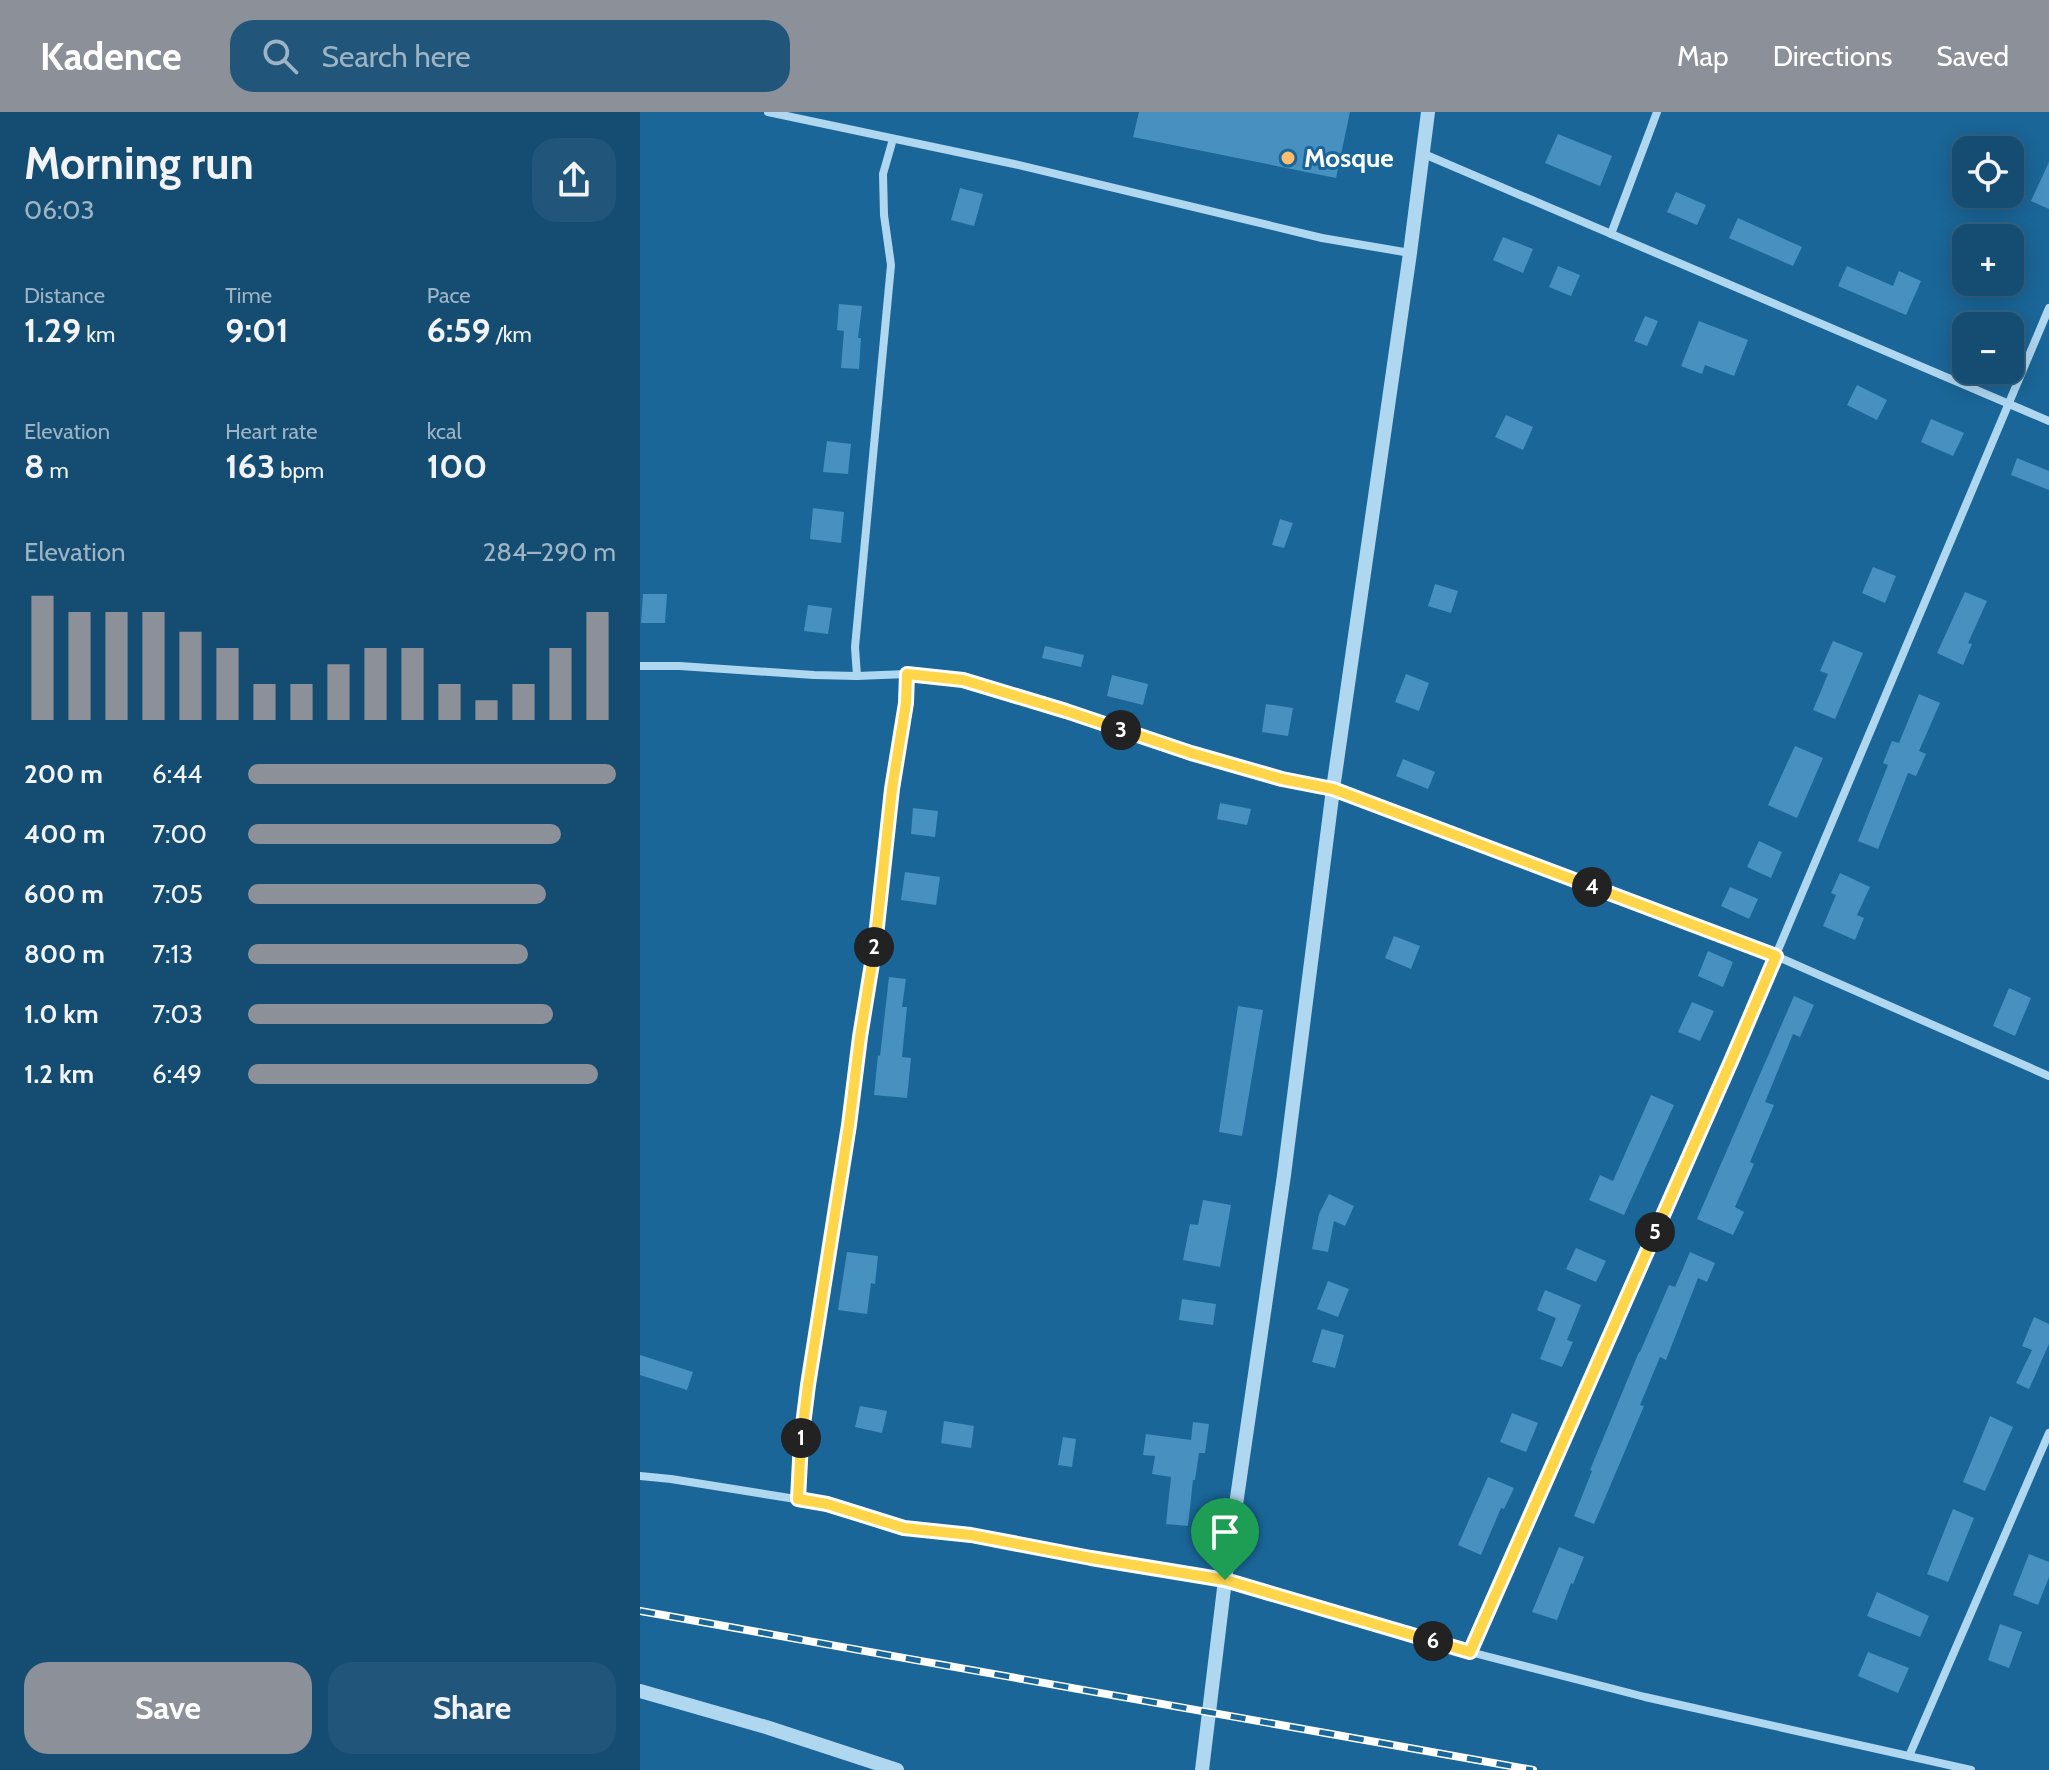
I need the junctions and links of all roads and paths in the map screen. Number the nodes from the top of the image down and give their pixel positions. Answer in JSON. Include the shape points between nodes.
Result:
{"nodes":[{"id":1,"x":768,"y":112,"type":"edge"},
{"id":2,"x":1428,"y":112,"type":"edge"},
{"id":3,"x":1657,"y":112,"type":"edge"},
{"id":4,"x":893,"y":139,"type":"junction"},
{"id":5,"x":1424,"y":154,"type":"junction"},
{"id":6,"x":1611,"y":234,"type":"junction"},
{"id":7,"x":1410,"y":253,"type":"junction"},
{"id":8,"x":2049,"y":308,"type":"edge"},
{"id":9,"x":2008,"y":404,"type":"junction"},
{"id":10,"x":2049,"y":421,"type":"edge"},
{"id":11,"x":640,"y":666,"type":"edge"},
{"id":12,"x":907,"y":674,"type":"junction"},
{"id":13,"x":857,"y":676,"type":"junction"},
{"id":14,"x":1333,"y":789,"type":"junction"},
{"id":15,"x":1776,"y":956,"type":"junction"},
{"id":16,"x":2049,"y":1076,"type":"edge"},
{"id":17,"x":2049,"y":1433,"type":"edge"},
{"id":18,"x":640,"y":1476,"type":"edge"},
{"id":19,"x":798,"y":1499,"type":"junction"},
{"id":20,"x":1225,"y":1580,"type":"junction"},
{"id":21,"x":1470,"y":1652,"type":"junction"},
{"id":22,"x":640,"y":1691,"type":"edge"},
{"id":23,"x":1909,"y":1756,"type":"junction"},
{"id":24,"x":897,"y":1770,"type":"edge"},
{"id":25,"x":1202,"y":1770,"type":"edge"},
{"id":26,"x":1971,"y":1770,"type":"edge"}],
"edges":[{"from":1,"to":4,"type":"street"},
{"from":2,"to":5,"type":"street"},
{"from":3,"to":6,"type":"street"},
{"from":4,"to":7,"type":"street","via":[[1322,238]]},
{"from":4,"to":13,"type":"street","via":[[883,174],[891,265],[855,647]]},
{"from":5,"to":6,"type":"street"},
{"from":5,"to":7,"type":"street"},
{"from":6,"to":9,"type":"street"},
{"from":7,"to":14,"type":"street"},
{"from":8,"to":9,"type":"street"},
{"from":9,"to":10,"type":"street"},
{"from":9,"to":15,"type":"street"},
{"from":11,"to":13,"type":"street"},
{"from":12,"to":13,"type":"street"},
{"from":12,"to":14,"type":"street","via":[[963,680],[1191,753]]},
{"from":12,"to":19,"type":"street","via":[[875,945],[808,1385]]},
{"from":14,"to":15,"type":"street"},
{"from":14,"to":20,"type":"street"},
{"from":15,"to":16,"type":"street"},
{"from":15,"to":21,"type":"street"},
{"from":17,"to":23,"type":"street"},
{"from":18,"to":19,"type":"street"},
{"from":19,"to":20,"type":"street","via":[[904,1528]]},
{"from":20,"to":21,"type":"street"},
{"from":20,"to":25,"type":"street"},
{"from":21,"to":23,"type":"street"},
{"from":22,"to":24,"type":"street"},
{"from":23,"to":26,"type":"street"}]}
